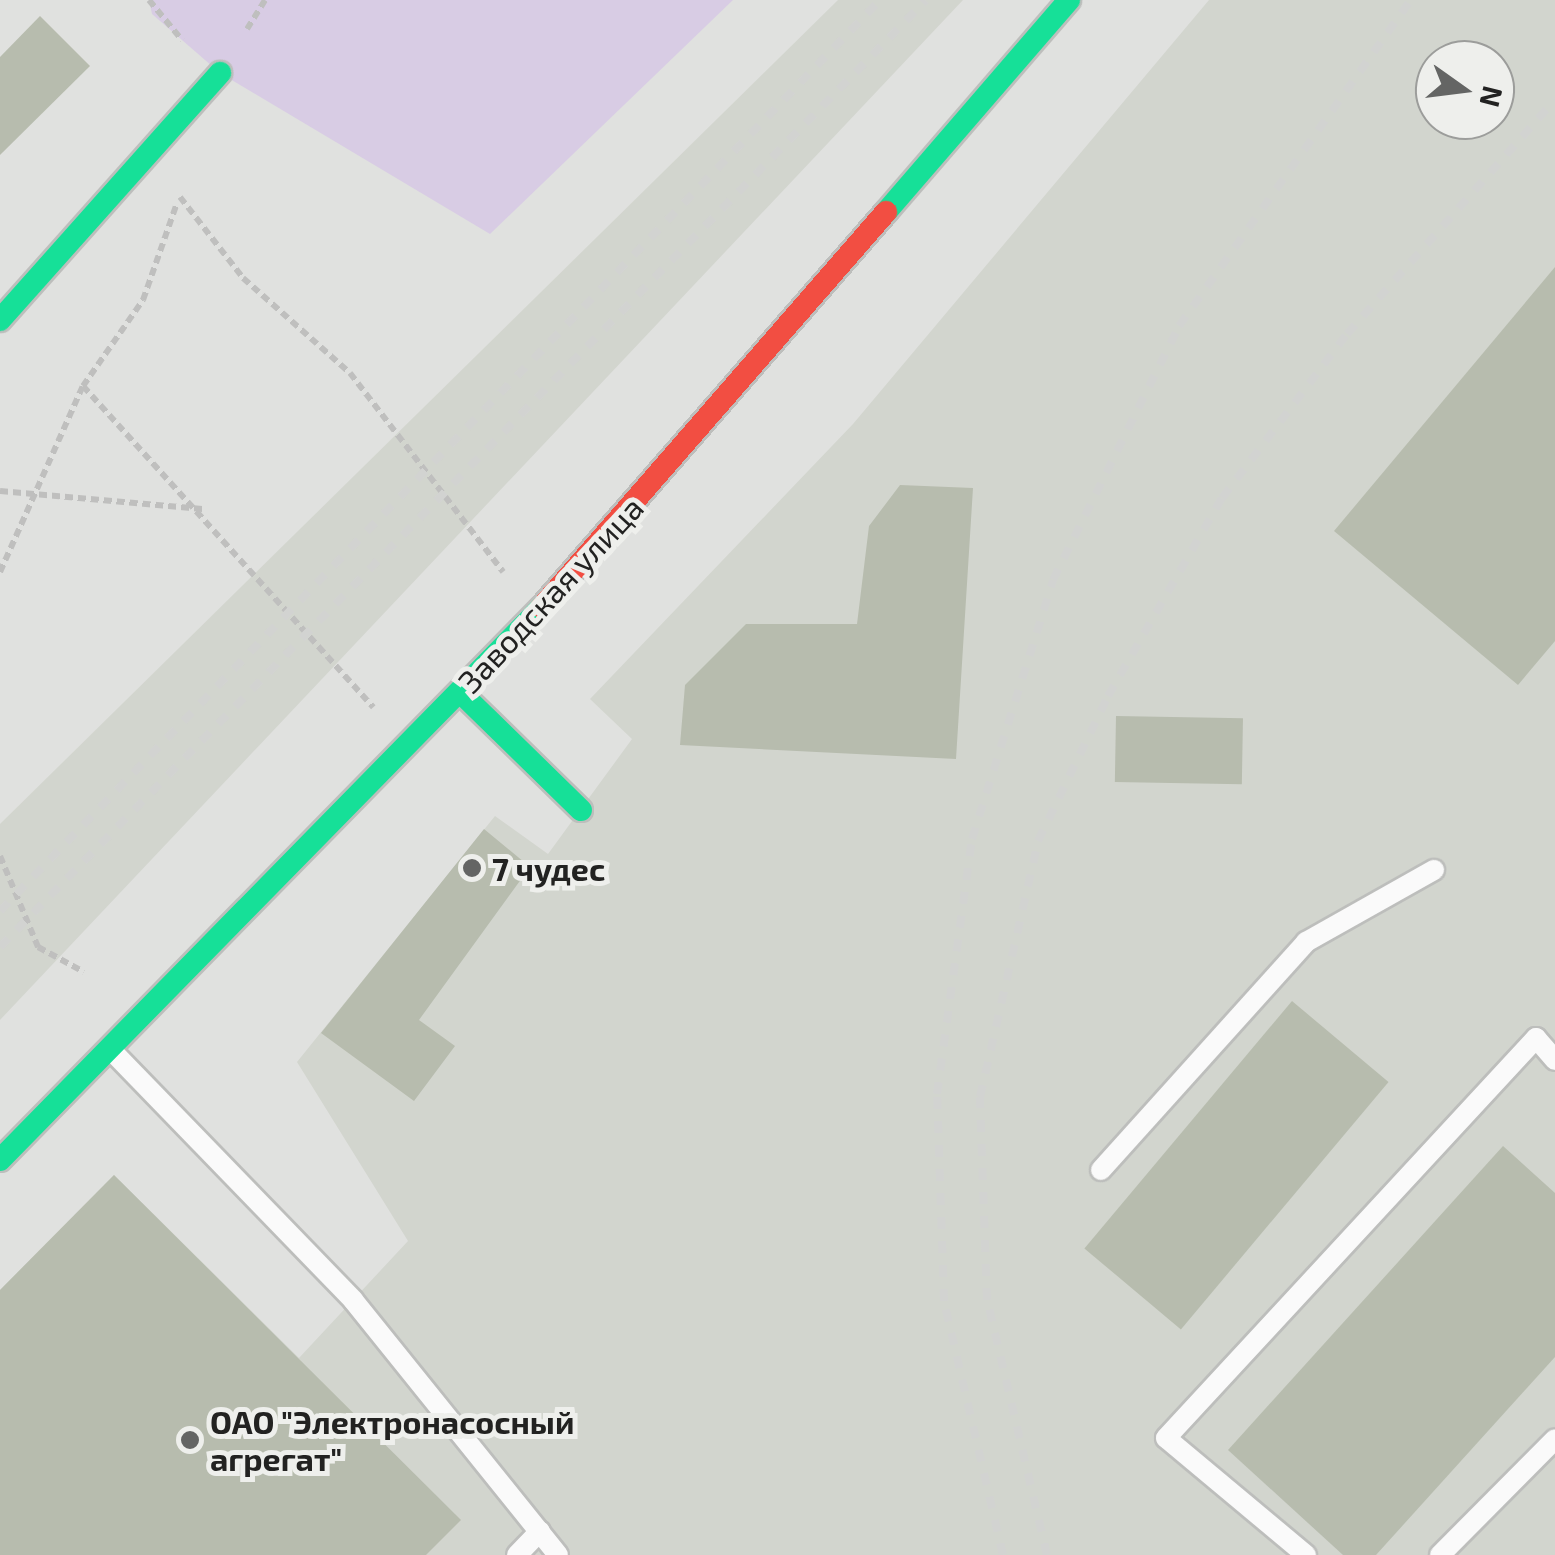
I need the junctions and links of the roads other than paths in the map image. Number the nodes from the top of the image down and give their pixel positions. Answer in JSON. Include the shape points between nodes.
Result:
{"nodes":[{"id":1,"x":1069,"y":0,"type":"edge"},
{"id":2,"x":220,"y":73,"type":"dead end"},
{"id":3,"x":0,"y":320,"type":"edge"},
{"id":4,"x":460,"y":692,"type":"junction"},
{"id":5,"x":580,"y":810,"type":"dead end"},
{"id":6,"x":1434,"y":870,"type":"dead end"},
{"id":7,"x":110,"y":1049,"type":"junction"},
{"id":8,"x":1555,"y":1060,"type":"edge"},
{"id":9,"x":0,"y":1160,"type":"edge"},
{"id":10,"x":1101,"y":1170,"type":"dead end"},
{"id":11,"x":1555,"y":1439,"type":"edge"},
{"id":12,"x":540,"y":1532,"type":"junction"},
{"id":13,"x":517,"y":1555,"type":"edge"},
{"id":14,"x":558,"y":1555,"type":"edge"},
{"id":15,"x":1306,"y":1555,"type":"edge"},
{"id":16,"x":1440,"y":1555,"type":"edge"}],
"edges":[{"from":1,"to":4,"type":"main road","name":"Заводская улица","via":[[561,588]]},
{"from":2,"to":3,"type":"main road"},
{"from":4,"to":5,"type":"main road"},
{"from":4,"to":7,"type":"main road","name":"Заводская улица"},
{"from":6,"to":10,"type":"lane","via":[[1306,942]]},
{"from":7,"to":9,"type":"main road","name":"Заводская улица"},
{"from":7,"to":12,"type":"lane","via":[[353,1300]]},
{"from":8,"to":15,"type":"lane","via":[[1536,1038],[1166,1438]]},
{"from":11,"to":16,"type":"lane"},
{"from":12,"to":13,"type":"lane"},
{"from":12,"to":14,"type":"lane"}]}
